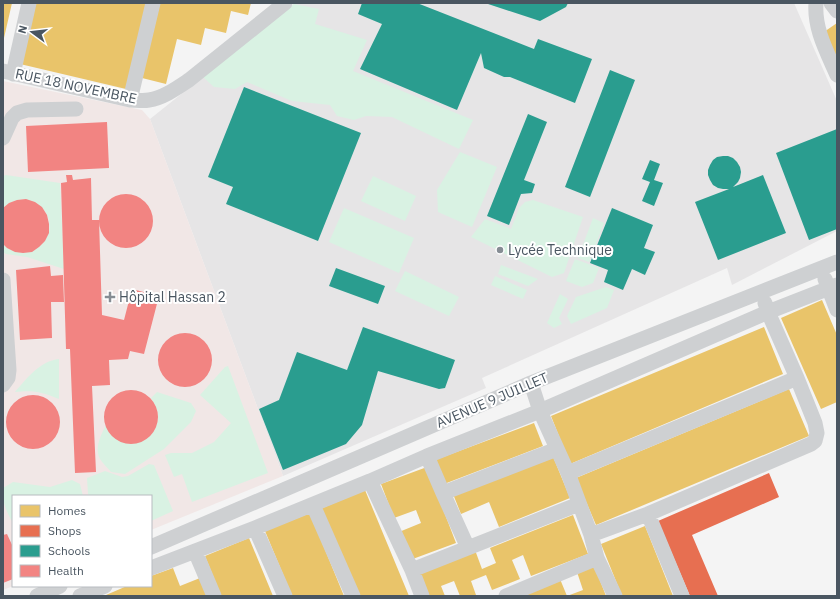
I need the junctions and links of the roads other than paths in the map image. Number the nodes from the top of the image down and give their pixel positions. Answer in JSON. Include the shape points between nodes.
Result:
{"nodes":[{"id":1,"x":29,"y":3,"type":"edge"},
{"id":2,"x":153,"y":3,"type":"edge"},
{"id":3,"x":816,"y":3,"type":"edge"},
{"id":4,"x":831,"y":3,"type":"edge"},
{"id":5,"x":279,"y":6,"type":"edge"},
{"id":6,"x":837,"y":11,"type":"edge"},
{"id":7,"x":8,"y":72,"type":"edge"},
{"id":8,"x":837,"y":75,"type":"edge"},
{"id":9,"x":130,"y":100,"type":"junction"},
{"id":10,"x":76,"y":109,"type":"dead end"},
{"id":11,"x":3,"y":138,"type":"edge"},
{"id":12,"x":837,"y":262,"type":"edge"},
{"id":13,"x":822,"y":269,"type":"junction"},
{"id":14,"x":3,"y":280,"type":"edge"},
{"id":15,"x":833,"y":287,"type":"edge"},
{"id":16,"x":762,"y":292,"type":"junction"},
{"id":17,"x":837,"y":310,"type":"edge"},
{"id":18,"x":768,"y":312,"type":"junction"},
{"id":19,"x":797,"y":378,"type":"junction"},
{"id":20,"x":531,"y":383,"type":"junction"},
{"id":21,"x":3,"y":385,"type":"edge"},
{"id":22,"x":540,"y":411,"type":"junction"},
{"id":23,"x":557,"y":449,"type":"junction"},
{"id":24,"x":427,"y":456,"type":"junction"},
{"id":25,"x":568,"y":473,"type":"junction"},
{"id":26,"x":370,"y":481,"type":"junction"},
{"id":27,"x":443,"y":493,"type":"junction"},
{"id":28,"x":579,"y":504,"type":"junction"},
{"id":29,"x":313,"y":505,"type":"junction"},
{"id":30,"x":648,"y":514,"type":"junction"},
{"id":31,"x":255,"y":528,"type":"junction"},
{"id":32,"x":591,"y":535,"type":"junction"},
{"id":33,"x":152,"y":547,"type":"edge"},
{"id":34,"x":468,"y":548,"type":"junction"},
{"id":35,"x":195,"y":551,"type":"junction"},
{"id":36,"x":597,"y":558,"type":"junction"},
{"id":37,"x":152,"y":568,"type":"edge"},
{"id":38,"x":412,"y":570,"type":"junction"},
{"id":39,"x":58,"y":587,"type":"edge"},
{"id":40,"x":100,"y":591,"type":"edge"},
{"id":41,"x":37,"y":596,"type":"edge"},
{"id":42,"x":80,"y":596,"type":"edge"},
{"id":43,"x":214,"y":596,"type":"edge"},
{"id":44,"x":285,"y":596,"type":"edge"},
{"id":45,"x":353,"y":596,"type":"edge"},
{"id":46,"x":422,"y":596,"type":"edge"},
{"id":47,"x":506,"y":596,"type":"edge"},
{"id":48,"x":615,"y":596,"type":"edge"},
{"id":49,"x":682,"y":596,"type":"edge"}],
"edges":[{"from":1,"to":7,"type":"street"},
{"from":2,"to":9,"type":"street"},
{"from":3,"to":8,"type":"street","via":[[820,35]]},
{"from":4,"to":6,"type":"street"},
{"from":5,"to":9,"type":"street","name":"RUE 18 NOVEMBRE","via":[[176,89],[149,100]]},
{"from":7,"to":9,"type":"street","name":"RUE 18 NOVEMBRE"},
{"from":10,"to":11,"type":"street","via":[[27,110],[17,113]]},
{"from":12,"to":13,"type":"street","name":"AVENUE 9 JUILLET"},
{"from":13,"to":15,"type":"street"},
{"from":13,"to":16,"type":"street","name":"AVENUE 9 JUILLET"},
{"from":14,"to":21,"type":"street","via":[[9,370],[8,378]]},
{"from":15,"to":17,"type":"street"},
{"from":15,"to":18,"type":"street"},
{"from":16,"to":18,"type":"street"},
{"from":16,"to":20,"type":"street","name":"AVENUE 9 JUILLET"},
{"from":18,"to":19,"type":"street"},
{"from":18,"to":22,"type":"street"},
{"from":19,"to":25,"type":"street"},
{"from":19,"to":30,"type":"street","via":[[815,423],[815,441]]},
{"from":20,"to":22,"type":"street"},
{"from":20,"to":33,"type":"street","name":"AVENUE 9 JUILLET"},
{"from":22,"to":23,"type":"street"},
{"from":22,"to":24,"type":"street"},
{"from":23,"to":25,"type":"street"},
{"from":23,"to":27,"type":"street"},
{"from":24,"to":26,"type":"street"},
{"from":24,"to":27,"type":"street"},
{"from":25,"to":28,"type":"street"},
{"from":26,"to":29,"type":"street"},
{"from":26,"to":38,"type":"street"},
{"from":27,"to":34,"type":"street"},
{"from":28,"to":32,"type":"street"},
{"from":28,"to":34,"type":"street"},
{"from":29,"to":31,"type":"street"},
{"from":29,"to":45,"type":"street"},
{"from":30,"to":32,"type":"street"},
{"from":30,"to":49,"type":"street"},
{"from":31,"to":35,"type":"street"},
{"from":31,"to":44,"type":"street"},
{"from":32,"to":36,"type":"street"},
{"from":34,"to":38,"type":"street"},
{"from":35,"to":37,"type":"street"},
{"from":35,"to":43,"type":"street"},
{"from":36,"to":47,"type":"street"},
{"from":36,"to":48,"type":"street"},
{"from":38,"to":46,"type":"street"},
{"from":39,"to":41,"type":"street"},
{"from":40,"to":42,"type":"street"}]}
